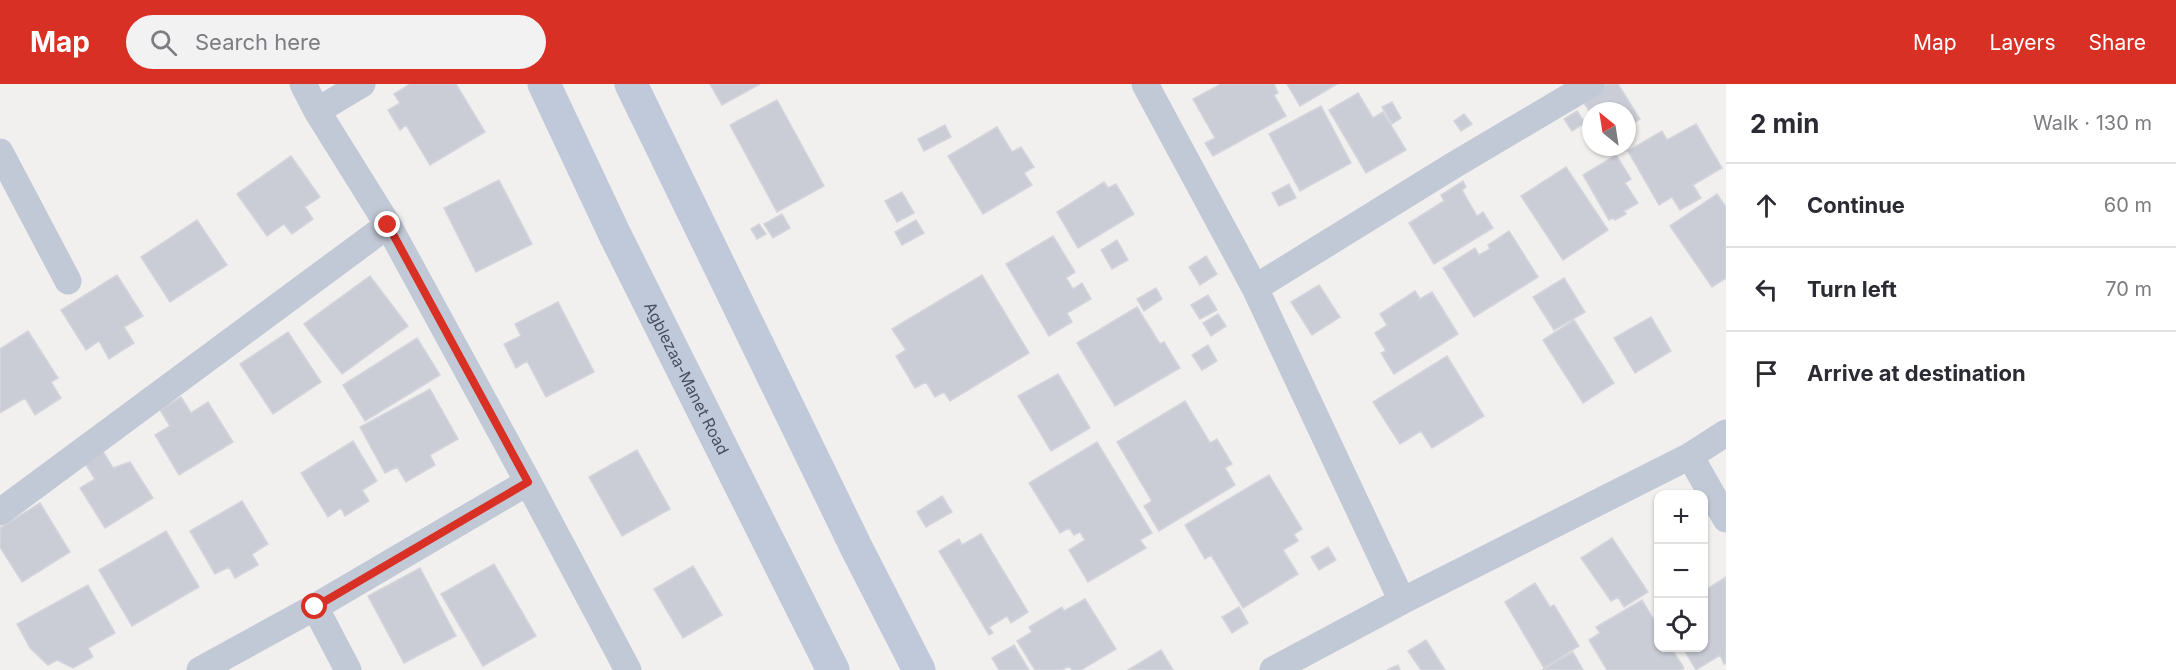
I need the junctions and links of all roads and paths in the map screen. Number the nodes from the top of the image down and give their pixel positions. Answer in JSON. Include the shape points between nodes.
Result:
{"nodes":[{"id":1,"x":303,"y":84,"type":"edge"},
{"id":2,"x":362,"y":84,"type":"edge"},
{"id":3,"x":544,"y":84,"type":"edge"},
{"id":4,"x":631,"y":84,"type":"edge"},
{"id":5,"x":1145,"y":84,"type":"edge"},
{"id":6,"x":1591,"y":84,"type":"edge"},
{"id":7,"x":317,"y":111,"type":"junction"},
{"id":8,"x":0,"y":152,"type":"edge"},
{"id":9,"x":388,"y":225,"type":"junction"},
{"id":10,"x":68,"y":281,"type":"dead end"},
{"id":11,"x":1255,"y":288,"type":"junction"},
{"id":12,"x":1726,"y":434,"type":"edge"},
{"id":13,"x":1690,"y":456,"type":"junction"},
{"id":14,"x":528,"y":482,"type":"junction"},
{"id":15,"x":0,"y":512,"type":"edge"},
{"id":16,"x":1726,"y":519,"type":"edge"},
{"id":17,"x":1402,"y":601,"type":"junction"},
{"id":18,"x":315,"y":607,"type":"junction"},
{"id":19,"x":200,"y":670,"type":"edge"},
{"id":20,"x":348,"y":670,"type":"edge"},
{"id":21,"x":628,"y":670,"type":"edge"},
{"id":22,"x":833,"y":670,"type":"edge"},
{"id":23,"x":919,"y":670,"type":"edge"},
{"id":24,"x":1273,"y":670,"type":"edge"}],
"edges":[{"from":1,"to":7,"type":"street"},
{"from":2,"to":7,"type":"street"},
{"from":3,"to":22,"type":"main road","name":"Agblezaa-Manet Road","via":[[615,235]]},
{"from":4,"to":23,"type":"main road"},
{"from":5,"to":11,"type":"street"},
{"from":6,"to":11,"type":"street"},
{"from":7,"to":9,"type":"street"},
{"from":8,"to":10,"type":"street"},
{"from":9,"to":14,"type":"street"},
{"from":9,"to":15,"type":"street"},
{"from":11,"to":17,"type":"street"},
{"from":12,"to":13,"type":"street"},
{"from":13,"to":16,"type":"street"},
{"from":13,"to":17,"type":"street"},
{"from":14,"to":18,"type":"street"},
{"from":14,"to":21,"type":"street"},
{"from":17,"to":24,"type":"street"},
{"from":18,"to":19,"type":"street"},
{"from":18,"to":20,"type":"street"}]}
